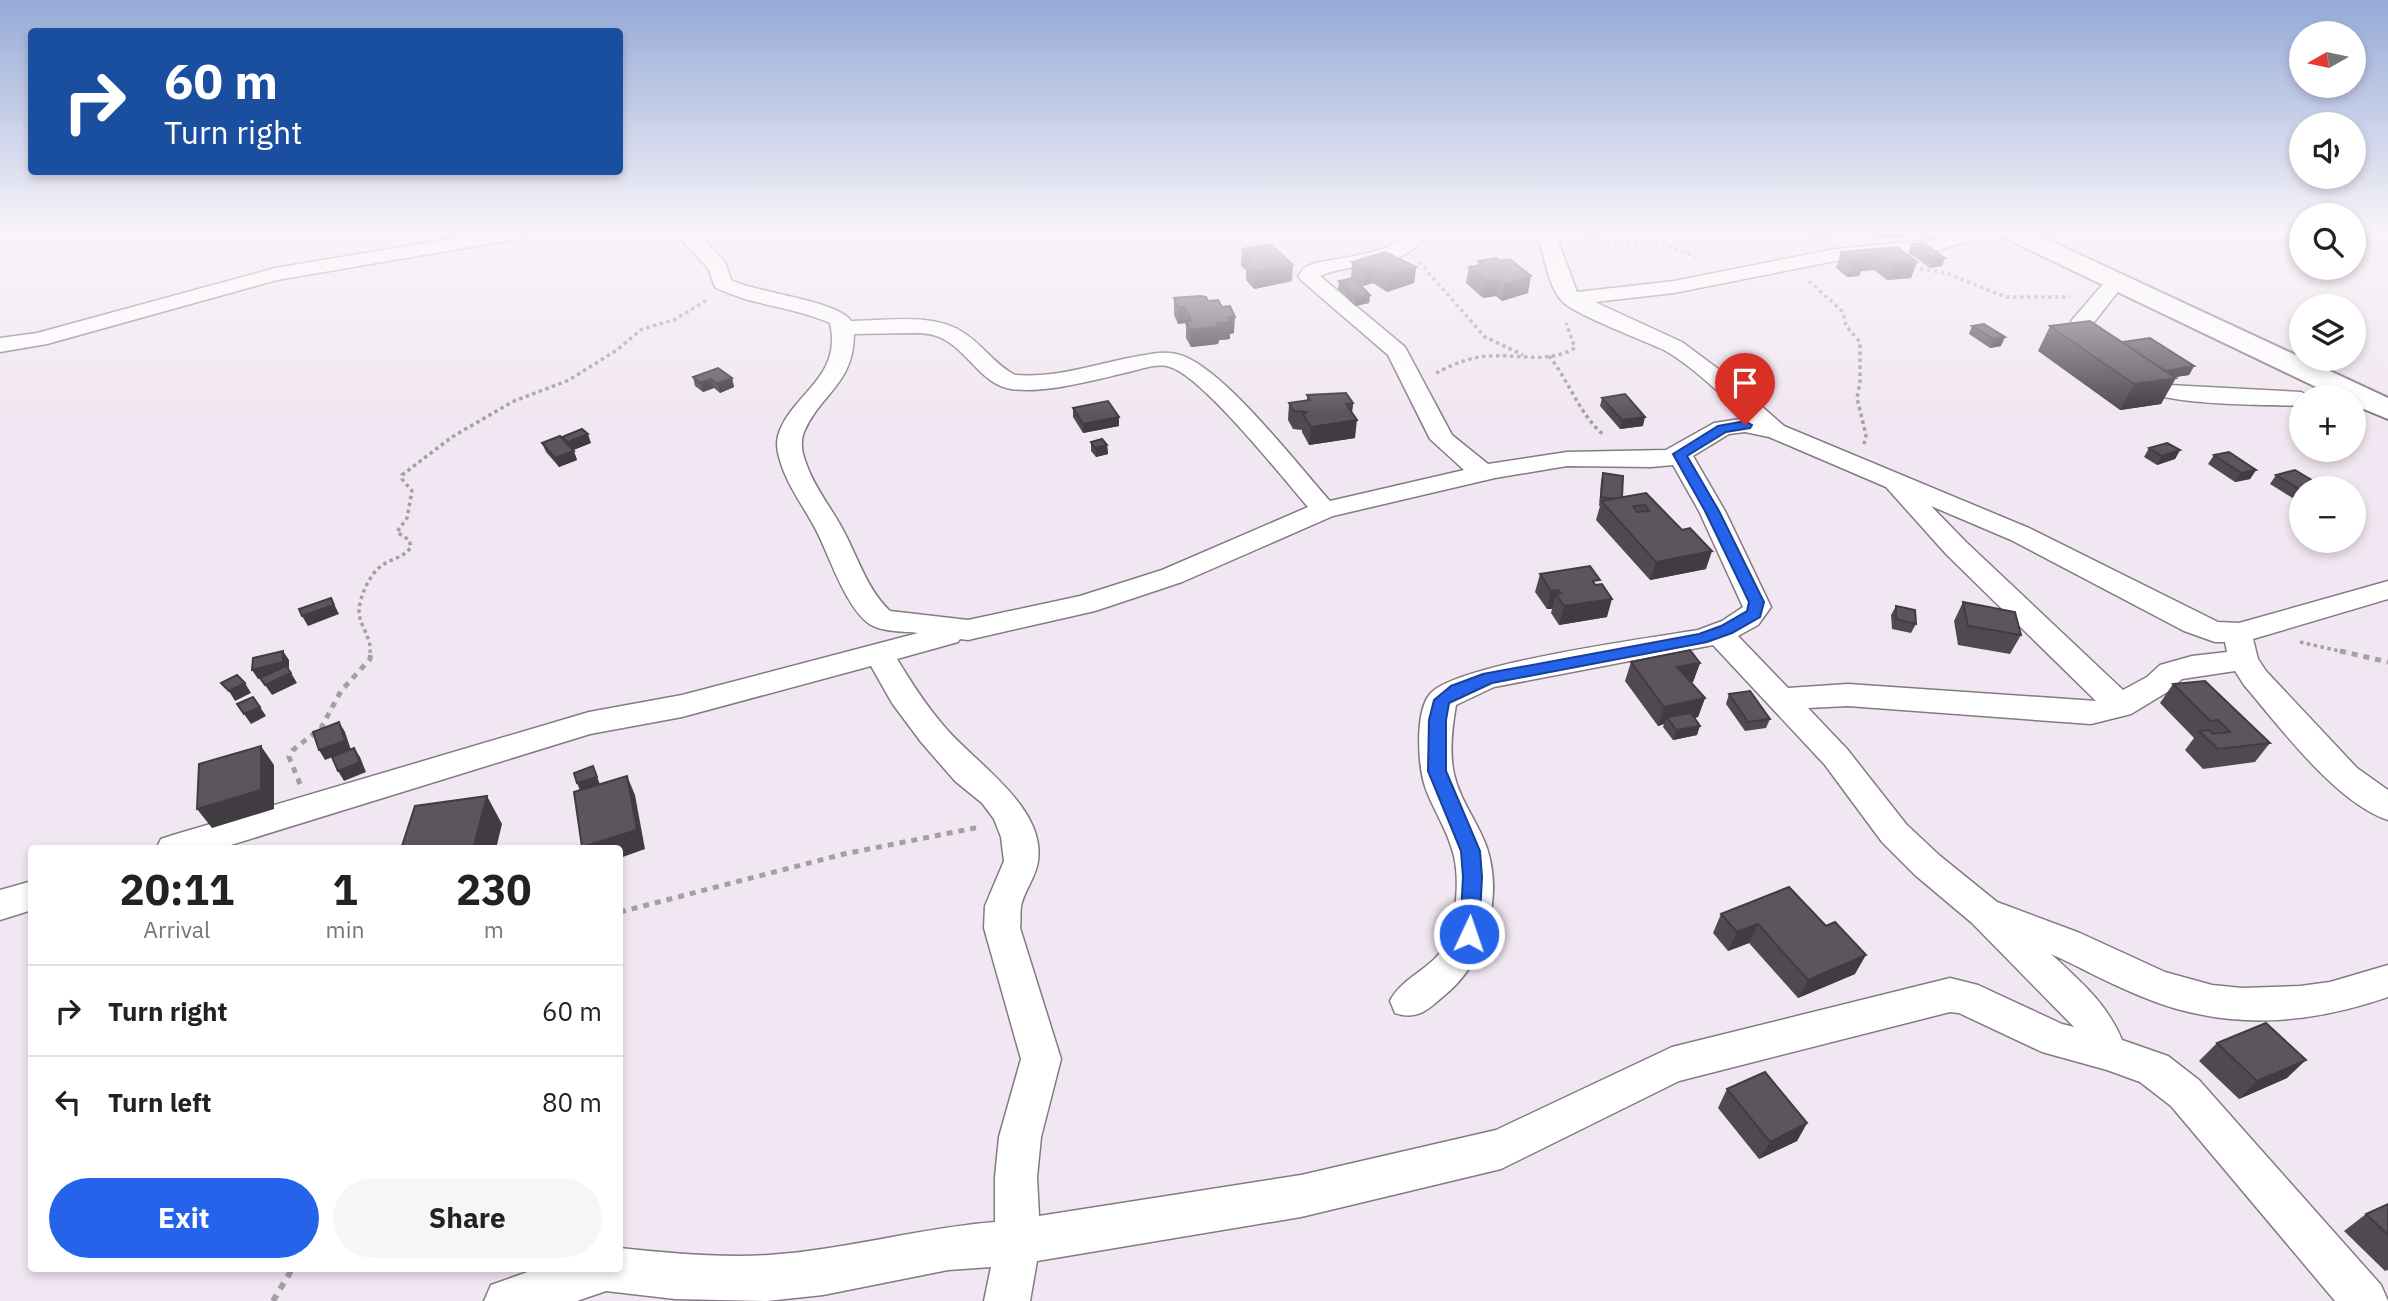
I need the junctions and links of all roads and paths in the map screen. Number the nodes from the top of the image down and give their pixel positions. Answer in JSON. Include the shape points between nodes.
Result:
{"nodes":[{"id":1,"x":207,"y":293,"type":"edge"},
{"id":2,"x":722,"y":293,"type":"edge"},
{"id":3,"x":745,"y":293,"type":"edge"},
{"id":4,"x":1328,"y":293,"type":"edge"},
{"id":5,"x":1451,"y":293,"type":"edge"},
{"id":6,"x":1569,"y":293,"type":"edge"},
{"id":7,"x":1630,"y":293,"type":"edge"},
{"id":8,"x":1823,"y":293,"type":"edge"},
{"id":9,"x":1995,"y":293,"type":"edge"},
{"id":10,"x":2084,"y":293,"type":"edge"},
{"id":11,"x":2107,"y":293,"type":"edge"},
{"id":12,"x":2130,"y":293,"type":"edge"},
{"id":13,"x":1574,"y":300,"type":"junction"},
{"id":14,"x":843,"y":327,"type":"junction"},
{"id":15,"x":0,"y":345,"type":"edge"},
{"id":16,"x":1548,"y":356,"type":"junction"},
{"id":17,"x":1526,"y":357,"type":"junction"},
{"id":18,"x":1414,"y":384,"type":"junction"},
{"id":19,"x":2289,"y":398,"type":"edge"},
{"id":20,"x":2372,"y":405,"type":"edge"},
{"id":21,"x":1776,"y":431,"type":"junction"},
{"id":22,"x":1679,"y":454,"type":"junction"},
{"id":23,"x":1842,"y":458,"type":"junction"},
{"id":24,"x":1631,"y":460,"type":"junction"},
{"id":25,"x":1483,"y":473,"type":"junction"},
{"id":26,"x":1889,"y":477,"type":"junction"},
{"id":27,"x":1324,"y":510,"type":"junction"},
{"id":28,"x":2388,"y":590,"type":"edge"},
{"id":29,"x":968,"y":630,"type":"junction"},
{"id":30,"x":1718,"y":633,"type":"junction"},
{"id":31,"x":2243,"y":641,"type":"junction"},
{"id":32,"x":878,"y":652,"type":"junction"},
{"id":33,"x":2388,"y":662,"type":"edge"},
{"id":34,"x":1782,"y":699,"type":"junction"},
{"id":35,"x":2120,"y":706,"type":"junction"},
{"id":36,"x":310,"y":807,"type":"junction"},
{"id":37,"x":2388,"y":807,"type":"edge"},
{"id":38,"x":1012,"y":822,"type":"junction"},
{"id":39,"x":186,"y":845,"type":"edge"},
{"id":40,"x":28,"y":896,"type":"edge"},
{"id":41,"x":0,"y":905,"type":"edge"},
{"id":42,"x":623,"y":911,"type":"edge"},
{"id":43,"x":1985,"y":913,"type":"junction"},
{"id":44,"x":2388,"y":981,"type":"edge"},
{"id":45,"x":1409,"y":1000,"type":"dead end"},
{"id":46,"x":2107,"y":1052,"type":"junction"},
{"id":47,"x":1018,"y":1242,"type":"junction"},
{"id":48,"x":623,"y":1271,"type":"edge"},
{"id":49,"x":290,"y":1272,"type":"edge"},
{"id":50,"x":598,"y":1272,"type":"edge"},
{"id":51,"x":272,"y":1301,"type":"edge"},
{"id":52,"x":507,"y":1301,"type":"edge"},
{"id":53,"x":1007,"y":1301,"type":"edge"},
{"id":54,"x":2365,"y":1301,"type":"edge"}],
"edges":[{"from":1,"to":15,"type":"street","via":[[39,339]]},
{"from":2,"to":36,"type":"path","via":[[674,320],[642,329],[569,380],[512,402],[452,437],[402,475],[412,491],[407,518],[397,532],[411,547],[406,555],[377,569],[363,599],[359,618],[371,645],[370,659],[341,691],[321,728],[289,757]]},
{"from":3,"to":14,"type":"street","via":[[826,312]]},
{"from":4,"to":18,"type":"street","via":[[1397,352]]},
{"from":5,"to":17,"type":"path","via":[[1485,337]]},
{"from":6,"to":13,"type":"street"},
{"from":7,"to":13,"type":"street"},
{"from":8,"to":23,"type":"path","via":[[1843,312],[1846,326],[1860,342],[1857,398],[1866,443]]},
{"from":9,"to":10,"type":"path","via":[[2060,299]]},
{"from":11,"to":19,"type":"street","via":[[2080,325],[2077,338],[2145,385],[2167,392]]},
{"from":12,"to":20,"type":"highway"},
{"from":13,"to":16,"type":"path","via":[[1566,317],[1574,350]]},
{"from":13,"to":21,"type":"street","via":[[1674,347]]},
{"from":14,"to":27,"type":"street","via":[[940,329],[968,345],[1009,382],[1155,360],[1183,363],[1210,384]]},
{"from":14,"to":29,"type":"street","via":[[843,350],[832,377],[790,439],[799,477],[874,613],[908,624]]},
{"from":16,"to":17,"type":"path"},
{"from":16,"to":24,"type":"path","via":[[1564,374],[1589,423]]},
{"from":17,"to":18,"type":"path","via":[[1487,356],[1455,363]]},
{"from":18,"to":25,"type":"street","via":[[1442,439]]},
{"from":21,"to":22,"type":"street","via":[[1734,426]]},
{"from":21,"to":23,"type":"street"},
{"from":22,"to":24,"type":"street"},
{"from":22,"to":30,"type":"street","via":[[1756,602],[1754,613]]},
{"from":23,"to":26,"type":"street"},
{"from":24,"to":25,"type":"street","via":[[1567,459]]},
{"from":25,"to":27,"type":"street"},
{"from":26,"to":31,"type":"street","via":[[2020,534],[2194,624]]},
{"from":26,"to":35,"type":"street"},
{"from":27,"to":29,"type":"street","via":[[1141,588]]},
{"from":28,"to":31,"type":"street"},
{"from":29,"to":32,"type":"street"},
{"from":30,"to":34,"type":"street"},
{"from":30,"to":45,"type":"street","via":[[1489,678],[1442,700],[1437,720],[1437,771],[1471,851],[1469,934],[1460,955]]},
{"from":31,"to":33,"type":"path"},
{"from":31,"to":35,"type":"street","via":[[2171,672]]},
{"from":31,"to":37,"type":"street","via":[[2255,678],[2345,777]]},
{"from":32,"to":36,"type":"street","via":[[682,706],[589,723]]},
{"from":32,"to":38,"type":"street","via":[[932,734],[993,794]]},
{"from":34,"to":35,"type":"street","via":[[1848,695],[2091,713]]},
{"from":34,"to":43,"type":"street","via":[[1836,757],[1895,833]]},
{"from":36,"to":39,"type":"street"},
{"from":38,"to":42,"type":"path","via":[[914,838]]},
{"from":38,"to":47,"type":"street","via":[[1021,862],[1003,905],[1002,928],[1041,1059],[1020,1137]]},
{"from":40,"to":41,"type":"street"},
{"from":43,"to":44,"type":"street","via":[[2089,953],[2154,985],[2200,999],[2261,1007],[2300,1004]]},
{"from":43,"to":46,"type":"street","via":[[2083,1008]]},
{"from":46,"to":47,"type":"street","via":[[2056,1040],[1964,997],[1950,995],[1672,1065],[1501,1149],[1301,1196]]},
{"from":46,"to":54,"type":"street","via":[[2154,1069],[2185,1093]]},
{"from":47,"to":48,"type":"street","via":[[948,1248],[767,1278]]},
{"from":47,"to":53,"type":"street"},
{"from":49,"to":51,"type":"path"},
{"from":50,"to":52,"type":"street"}]}
